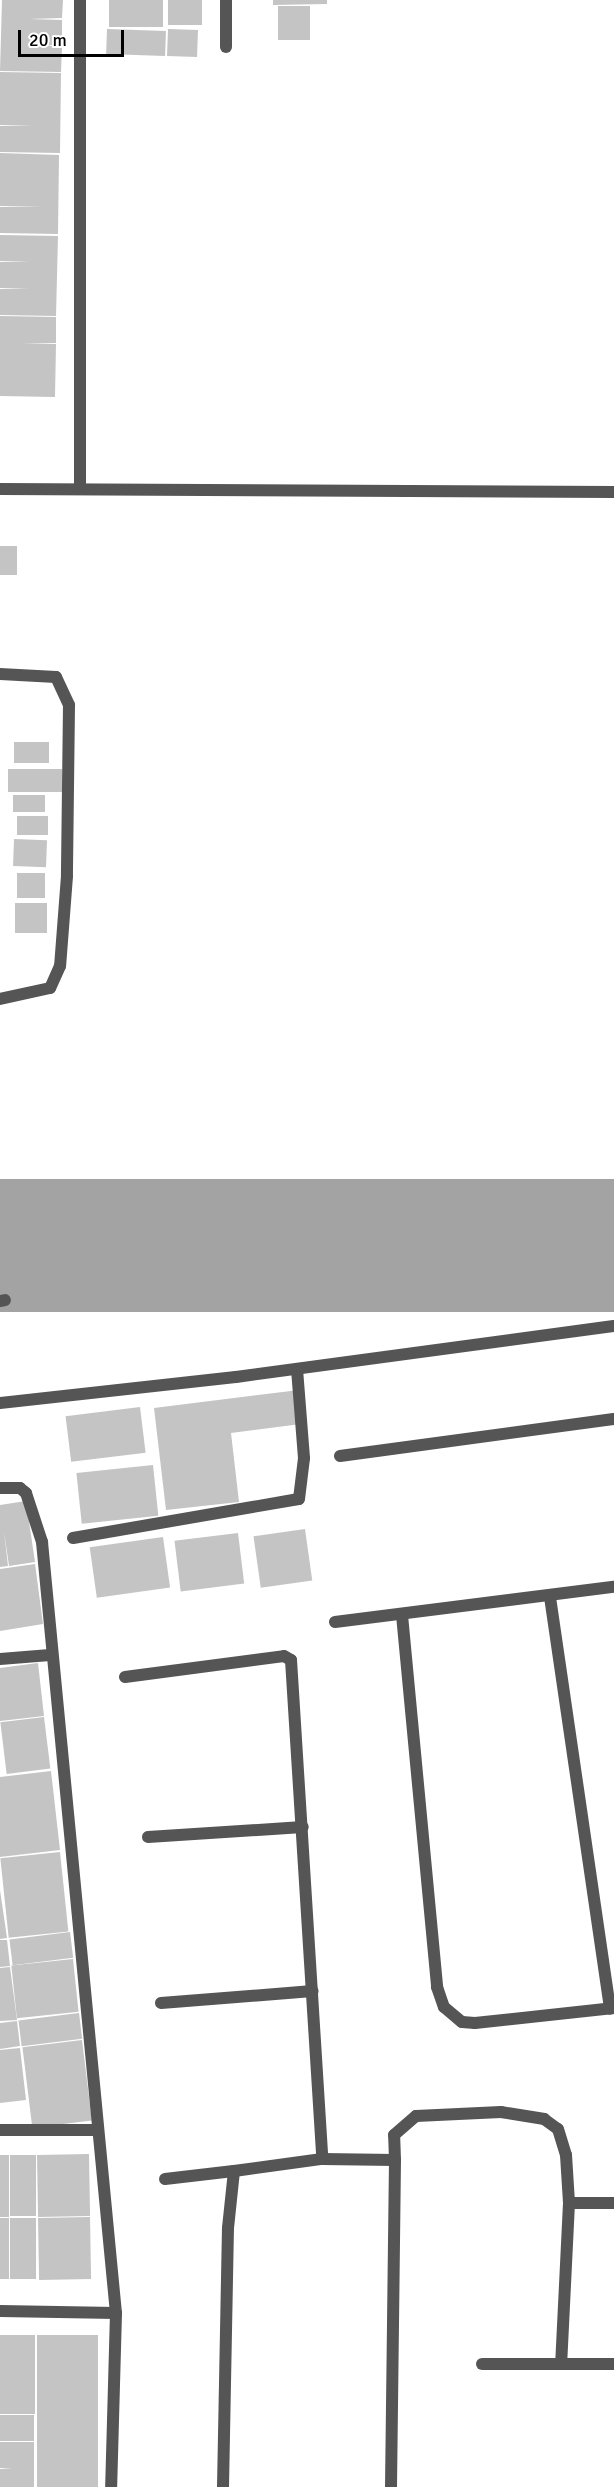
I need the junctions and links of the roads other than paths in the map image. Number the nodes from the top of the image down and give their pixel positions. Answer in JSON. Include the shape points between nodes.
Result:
{"nodes":[{"id":1,"x":80,"y":0,"type":"edge"},
{"id":2,"x":226,"y":0,"type":"edge"},
{"id":3,"x":226,"y":47,"type":"dead end"},
{"id":4,"x":0,"y":489,"type":"edge"},
{"id":5,"x":80,"y":489,"type":"junction"},
{"id":6,"x":614,"y":492,"type":"edge"},
{"id":7,"x":0,"y":674,"type":"edge"},
{"id":8,"x":0,"y":999,"type":"edge"},
{"id":9,"x":614,"y":1326,"type":"edge"},
{"id":10,"x":297,"y":1369,"type":"junction"},
{"id":11,"x":0,"y":1403,"type":"edge"},
{"id":12,"x":614,"y":1419,"type":"edge"},
{"id":13,"x":340,"y":1456,"type":"dead end"},
{"id":14,"x":0,"y":1488,"type":"edge"},
{"id":15,"x":73,"y":1538,"type":"dead end"},
{"id":16,"x":614,"y":1587,"type":"edge"},
{"id":17,"x":550,"y":1597,"type":"junction"},
{"id":18,"x":402,"y":1615,"type":"junction"},
{"id":19,"x":335,"y":1622,"type":"dead end"},
{"id":20,"x":50,"y":1655,"type":"junction"},
{"id":21,"x":0,"y":1659,"type":"edge"},
{"id":22,"x":125,"y":1677,"type":"dead end"},
{"id":23,"x":303,"y":1827,"type":"junction"},
{"id":24,"x":148,"y":1837,"type":"dead end"},
{"id":25,"x":313,"y":1991,"type":"junction"},
{"id":26,"x":160,"y":2003,"type":"dead end"},
{"id":27,"x":612,"y":2008,"type":"edge"},
{"id":28,"x":0,"y":2130,"type":"edge"},
{"id":29,"x":97,"y":2130,"type":"junction"},
{"id":30,"x":322,"y":2159,"type":"junction"},
{"id":31,"x":395,"y":2160,"type":"junction"},
{"id":32,"x":234,"y":2171,"type":"junction"},
{"id":33,"x":165,"y":2179,"type":"dead end"},
{"id":34,"x":569,"y":2203,"type":"junction"},
{"id":35,"x":614,"y":2203,"type":"edge"},
{"id":36,"x":0,"y":2311,"type":"edge"},
{"id":37,"x":116,"y":2313,"type":"junction"},
{"id":38,"x":482,"y":2364,"type":"dead end"},
{"id":39,"x":561,"y":2364,"type":"junction"},
{"id":40,"x":614,"y":2364,"type":"edge"},
{"id":41,"x":111,"y":2487,"type":"edge"},
{"id":42,"x":223,"y":2487,"type":"edge"},
{"id":43,"x":391,"y":2487,"type":"edge"}],
"edges":[{"from":1,"to":5,"type":"street"},
{"from":2,"to":3,"type":"street"},
{"from":4,"to":5,"type":"street"},
{"from":5,"to":6,"type":"street"},
{"from":7,"to":8,"type":"street","via":[[56,677],[69,705],[60,966],[50,988]]},
{"from":9,"to":10,"type":"street"},
{"from":10,"to":11,"type":"street"},
{"from":10,"to":15,"type":"street","via":[[304,1458],[299,1499]]},
{"from":12,"to":13,"type":"street"},
{"from":14,"to":20,"type":"street","via":[[20,1488],[30,1500],[42,1542]]},
{"from":16,"to":17,"type":"street"},
{"from":17,"to":18,"type":"street"},
{"from":17,"to":27,"type":"street"},
{"from":18,"to":19,"type":"street"},
{"from":18,"to":27,"type":"street","via":[[437,1987],[444,2007],[462,2022],[475,2023]]},
{"from":20,"to":21,"type":"street"},
{"from":20,"to":29,"type":"street"},
{"from":22,"to":23,"type":"street","via":[[288,1657]]},
{"from":23,"to":24,"type":"street"},
{"from":23,"to":25,"type":"street"},
{"from":25,"to":26,"type":"street"},
{"from":25,"to":30,"type":"street"},
{"from":28,"to":29,"type":"street"},
{"from":29,"to":37,"type":"street"},
{"from":30,"to":31,"type":"street"},
{"from":30,"to":32,"type":"street"},
{"from":31,"to":34,"type":"street","via":[[394,2135],[416,2116],[501,2112],[544,2119],[563,2140]]},
{"from":31,"to":43,"type":"street"},
{"from":32,"to":33,"type":"street"},
{"from":32,"to":42,"type":"street","via":[[228,2228]]},
{"from":34,"to":35,"type":"street"},
{"from":34,"to":39,"type":"street"},
{"from":36,"to":37,"type":"street"},
{"from":37,"to":41,"type":"street"},
{"from":38,"to":39,"type":"street"},
{"from":39,"to":40,"type":"street"}]}
